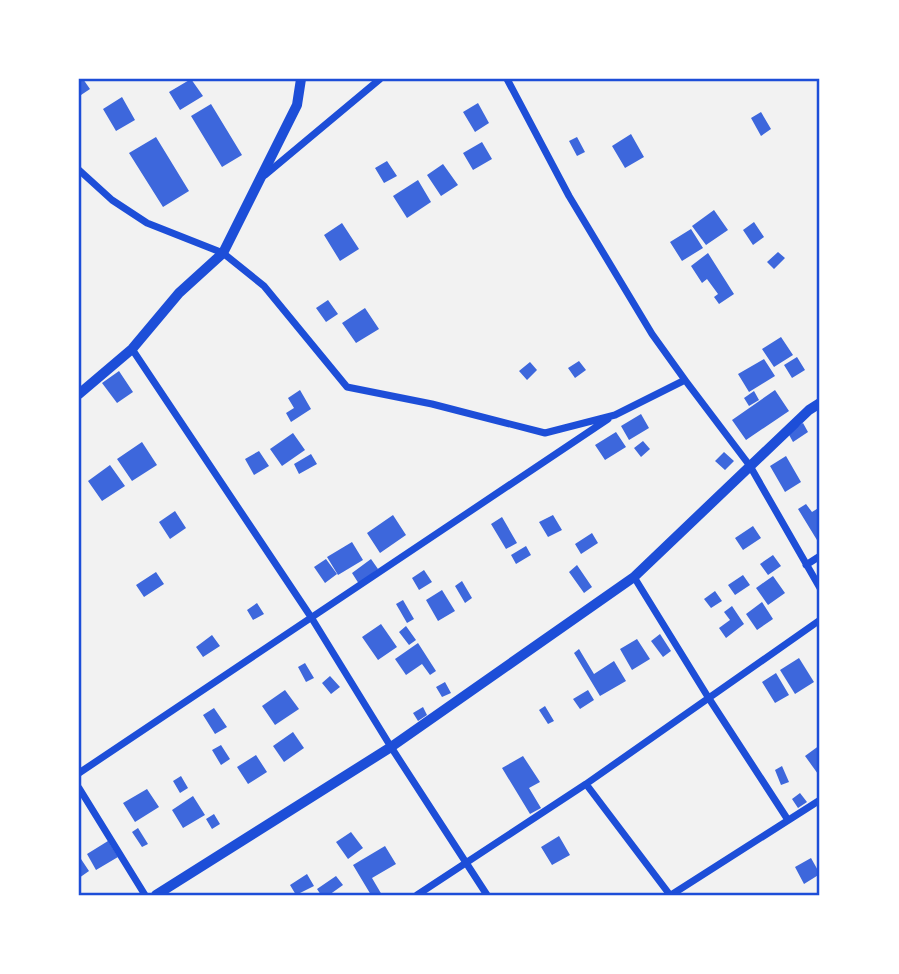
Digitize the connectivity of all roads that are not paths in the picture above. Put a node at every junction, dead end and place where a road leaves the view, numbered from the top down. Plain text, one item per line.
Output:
1 (301, 79) edge
2 (380, 79) edge
3 (507, 79) edge
4 (79, 170) edge
5 (261, 177) junction
6 (223, 253) junction
7 (132, 349) junction
8 (685, 380) junction
9 (79, 394) edge
10 (820, 402) edge
11 (615, 415) junction
12 (750, 466) junction
13 (820, 556) edge
14 (806, 565) junction
15 (634, 577) junction
16 (820, 588) edge
17 (311, 617) junction
18 (820, 620) edge
19 (708, 697) junction
20 (391, 747) junction
21 (79, 774) edge
22 (586, 784) junction
23 (79, 788) edge
24 (820, 800) edge
25 (789, 820) junction
26 (466, 864) junction
27 (145, 895) edge
28 (156, 895) edge
29 (417, 895) edge
30 (487, 895) edge
31 (671, 895) edge

1 - 5 street
2 - 5 street
3 - 8 street
4 - 6 street
5 - 6 street
6 - 7 street
6 - 11 street
7 - 9 street
7 - 17 street
8 - 11 street
8 - 12 street
10 - 12 street
11 - 17 street
12 - 14 street
12 - 15 street
13 - 14 street
14 - 16 street
15 - 19 street
15 - 20 street
17 - 20 street
17 - 21 street
18 - 19 street
19 - 22 street
19 - 25 street
20 - 26 street
20 - 28 street
22 - 26 street
22 - 31 street
23 - 27 street
24 - 25 street
25 - 31 street
26 - 29 street
26 - 30 street

